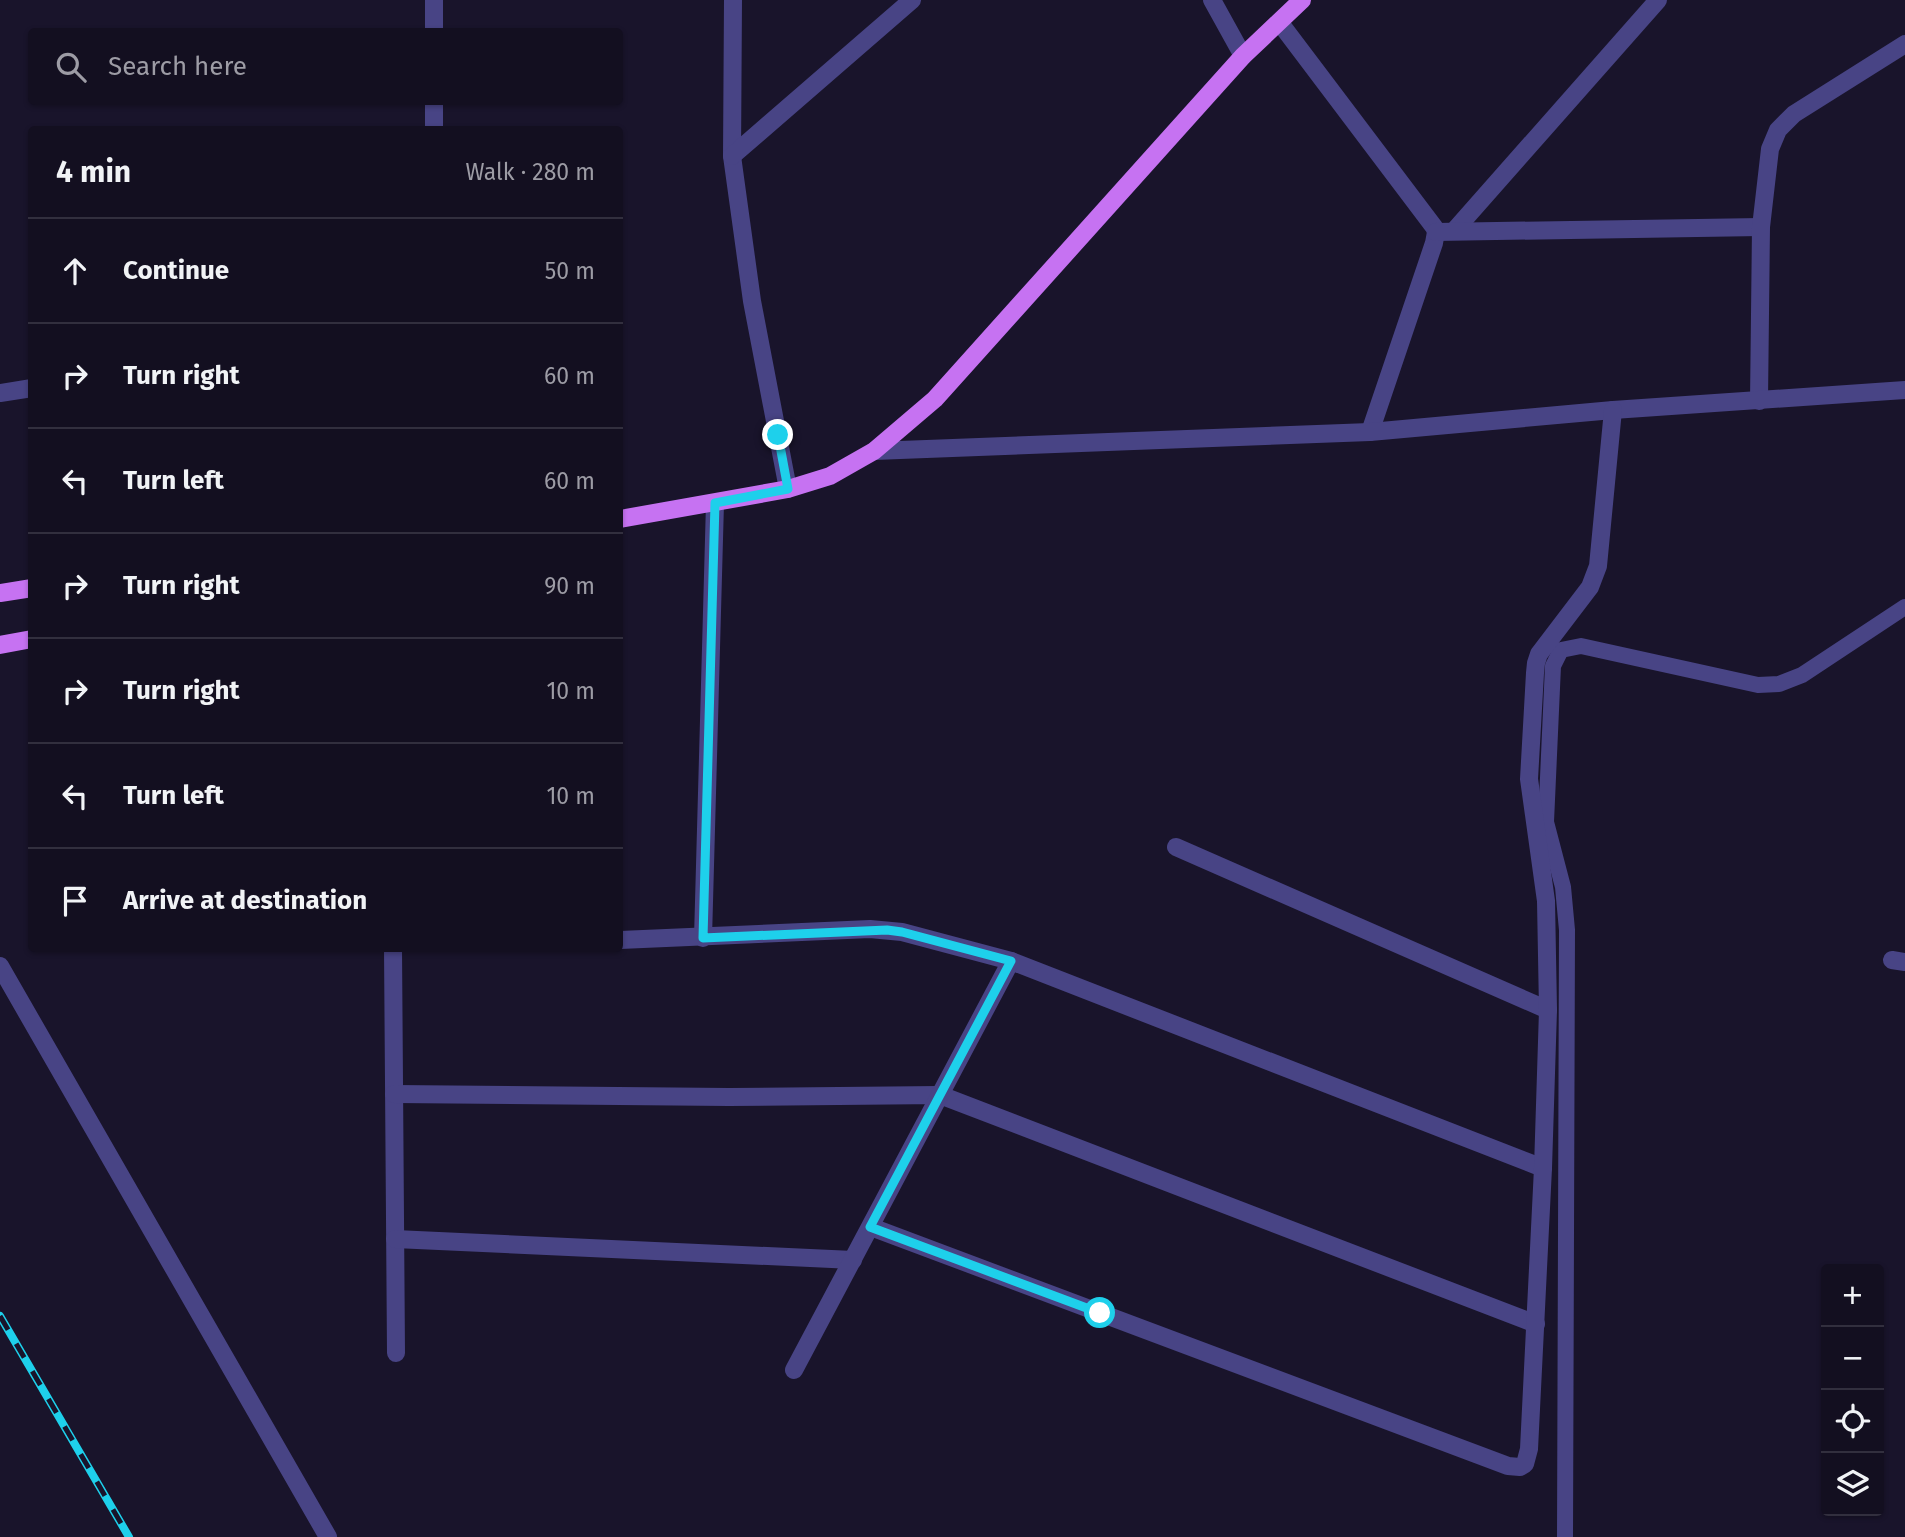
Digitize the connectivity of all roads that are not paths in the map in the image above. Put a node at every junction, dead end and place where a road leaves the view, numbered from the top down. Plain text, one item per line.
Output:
1 (434, 0) edge
2 (733, 0) edge
3 (912, 0) edge
4 (1212, 0) edge
5 (1303, 0) edge
6 (1658, 0) edge
7 (1280, 23) junction
8 (434, 28) edge
9 (1905, 44) edge
10 (1243, 56) junction
11 (434, 105) edge
12 (434, 126) edge
13 (732, 156) junction
14 (1761, 227) junction
15 (1445, 231) junction
16 (28, 389) edge
17 (1905, 390) edge
18 (0, 393) edge
19 (1759, 401) junction
20 (1613, 410) junction
21 (1370, 432) junction
22 (874, 451) junction
23 (788, 489) junction
24 (715, 503) junction
25 (623, 518) edge
26 (28, 589) edge
27 (0, 593) edge
28 (1905, 607) edge
29 (28, 640) edge
30 (0, 645) edge
31 (1176, 847) dead end
32 (703, 938) junction
33 (623, 940) edge
34 (393, 952) edge
35 (1011, 961) junction
36 (0, 966) edge
37 (1548, 1010) junction
38 (394, 1094) junction
39 (940, 1095) junction
40 (1543, 1168) junction
41 (870, 1227) junction
42 (395, 1240) junction
43 (853, 1260) junction
44 (1536, 1324) junction
45 (396, 1353) dead end
46 (794, 1370) dead end
47 (328, 1537) edge
48 (1565, 1537) edge

1 - 8 street
2 - 13 street
3 - 13 street
4 - 10 street
5 - 7 main road
6 - 15 street
7 - 10 main road
7 - 15 street
9 - 14 street
10 - 22 main road
11 - 12 street
13 - 23 street
14 - 15 street
14 - 19 street
15 - 21 street
16 - 18 street
17 - 19 street
19 - 20 street
20 - 21 street
20 - 37 street
21 - 22 street
22 - 23 main road
23 - 24 main road
24 - 25 main road
24 - 32 street
26 - 27 main road
28 - 48 lane
29 - 30 main road
31 - 37 street
32 - 33 street
32 - 35 street
34 - 38 street
35 - 39 street
35 - 40 street
36 - 47 street
37 - 40 street
38 - 39 street
38 - 42 street
39 - 41 street
39 - 44 street
40 - 44 street
41 - 43 street
41 - 44 street
42 - 43 street
42 - 45 street
43 - 46 street

